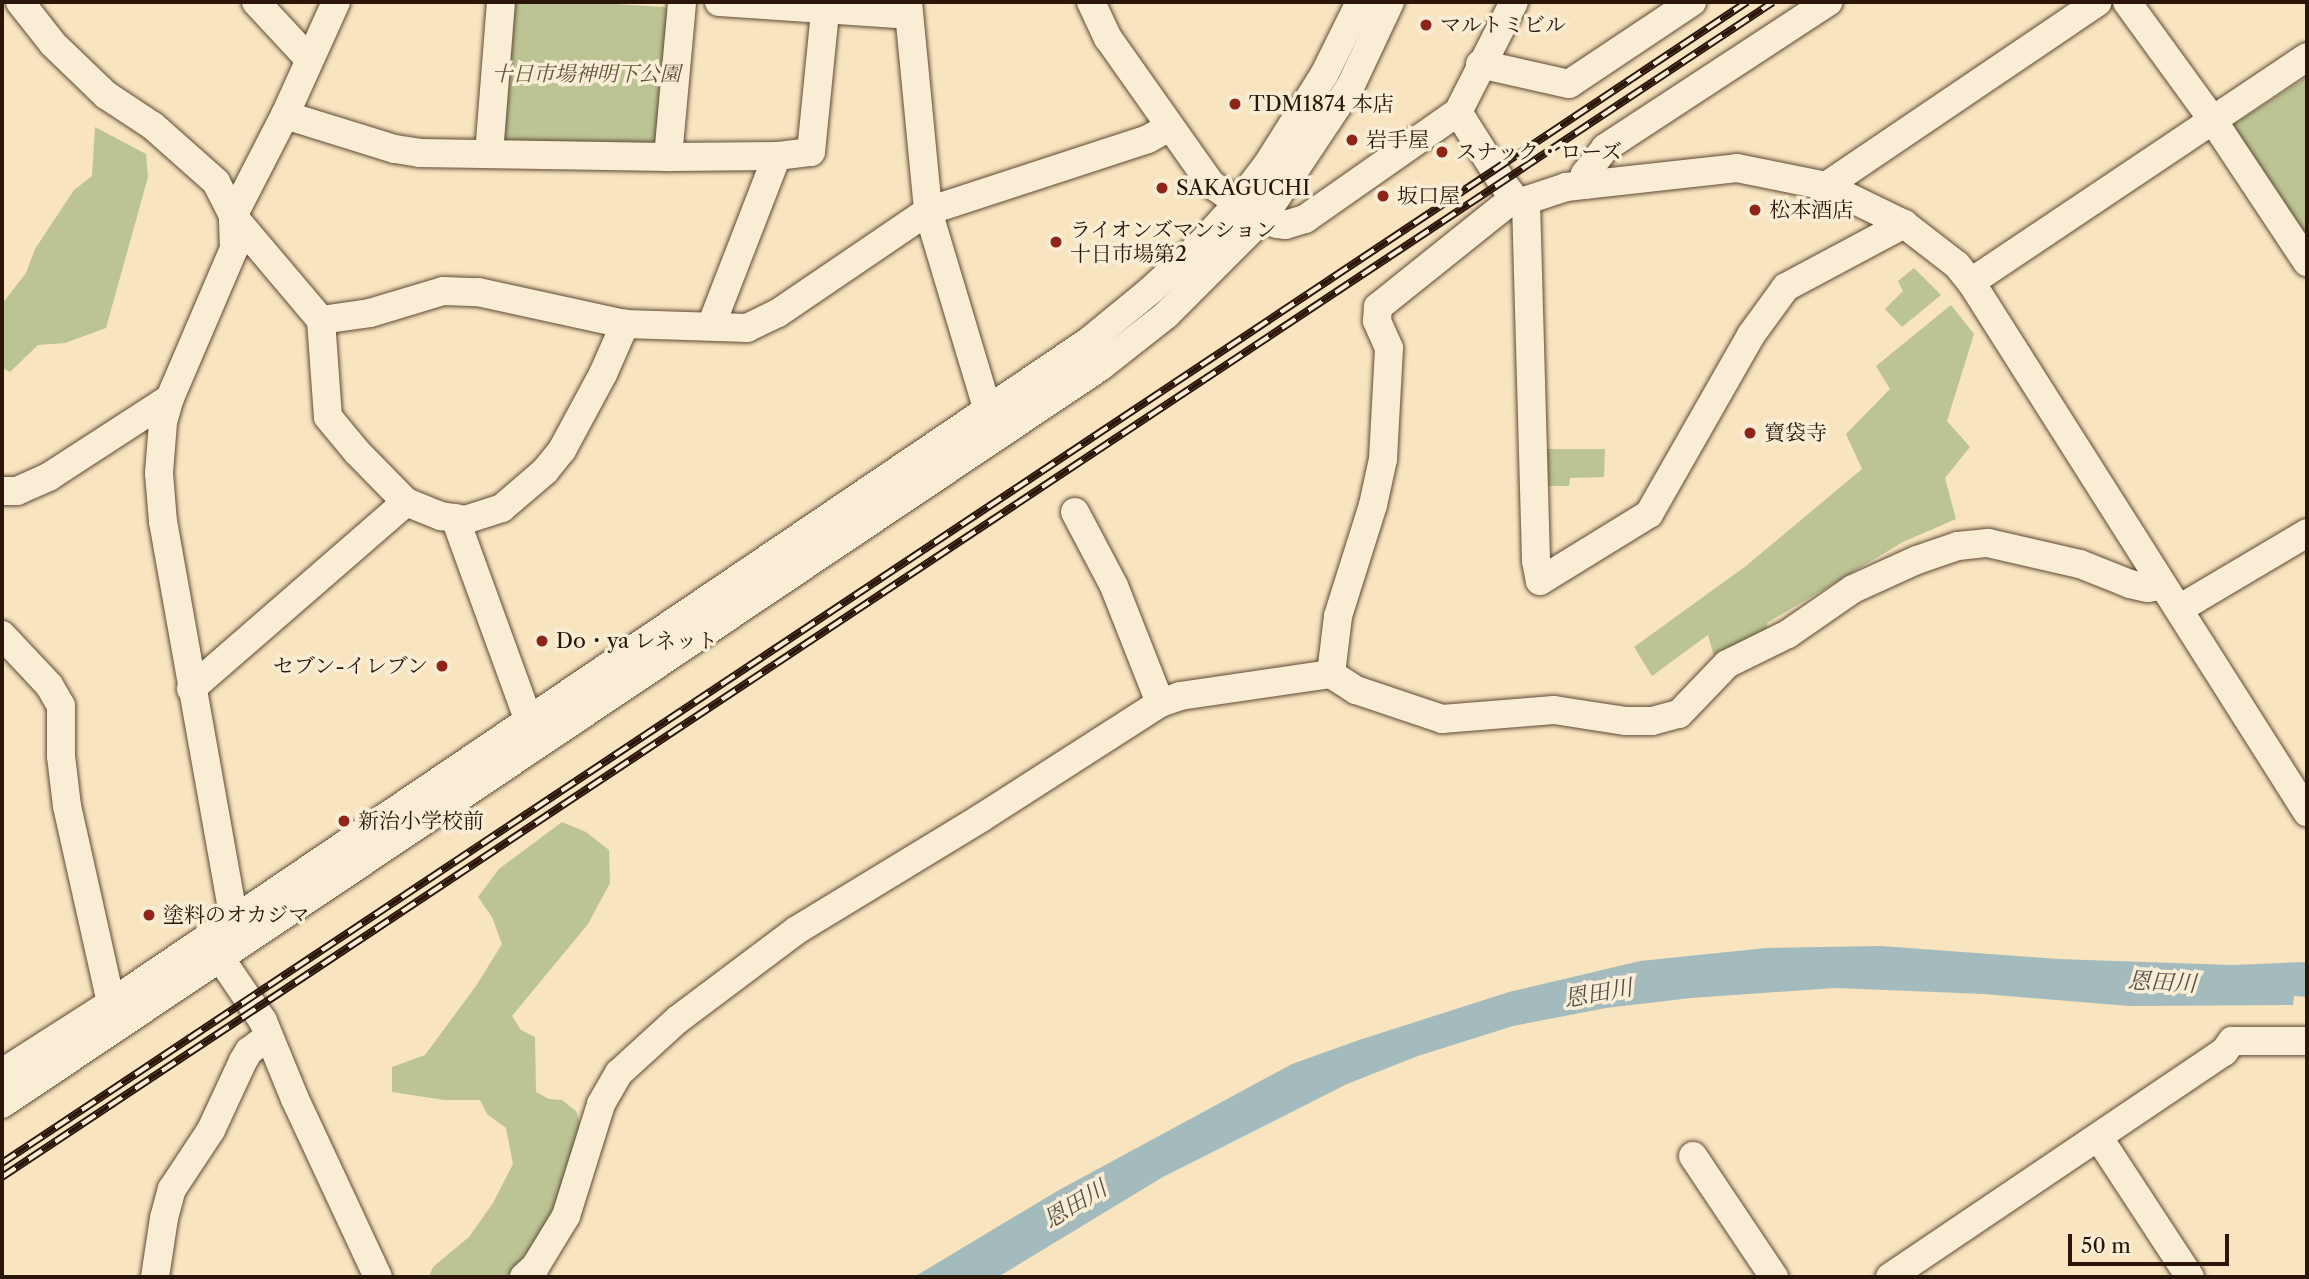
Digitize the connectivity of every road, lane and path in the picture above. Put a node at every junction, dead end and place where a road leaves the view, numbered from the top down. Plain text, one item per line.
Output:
1 (20, 2) edge
2 (256, 2) edge
3 (336, 2) edge
4 (501, 2) edge
5 (682, 2) edge
6 (719, 2) edge
7 (1091, 2) edge
8 (1360, 2) edge
9 (1390, 2) edge
10 (1514, 2) edge
11 (1692, 2) edge
12 (1828, 2) edge
13 (2098, 2) edge
14 (2127, 2) edge
15 (909, 8) edge
16 (825, 10) junction
17 (2307, 57) edge
18 (308, 58) junction
19 (1480, 64) junction
20 (1458, 112) junction
21 (285, 115) junction
22 (2212, 119) junction
23 (1170, 127) junction
24 (489, 154) junction
25 (777, 156) junction
26 (668, 157) junction
27 (1585, 185) junction
28 (1826, 187) junction
29 (1520, 200) junction
30 (1238, 203) junction
31 (928, 211) junction
32 (233, 216) junction
33 (1262, 219) junction
34 (1903, 224) junction
35 (2307, 262) edge
36 (1971, 282) junction
37 (321, 320) junction
38 (625, 324) junction
39 (711, 326) junction
40 (170, 398) junction
41 (987, 408) junction
42 (2, 491) edge
43 (406, 502) junction
44 (1075, 512) dead end
45 (455, 518) junction
46 (2307, 533) edge
47 (2163, 586) junction
48 (2179, 609) junction
49 (2, 635) edge
50 (1331, 674) junction
51 (191, 689) junction
52 (1160, 703) junction
53 (528, 720) junction
54 (2307, 812) edge
55 (234, 920) junction
56 (221, 959) junction
57 (111, 1003) junction
58 (268, 1037) junction
59 (2307, 1041) edge
60 (2, 1073) edge
61 (2, 1104) edge
62 (2099, 1138) junction
63 (1693, 1156) dead end
64 (155, 1277) edge
65 (378, 1277) edge
66 (524, 1277) edge
67 (1774, 1277) edge
68 (1890, 1277) edge
69 (2190, 1277) edge

1 - 32 street
2 - 18 street
3 - 18 street
4 - 24 street
5 - 26 street
6 - 16 street
7 - 23 street
8 - 30 street
9 - 33 street
10 - 19 street
11 - 19 street
12 - 27 street
13 - 28 street
14 - 22 street
15 - 16 street
15 - 31 street
16 - 25 street
17 - 22 street
18 - 21 street
19 - 20 street
20 - 29 street
20 - 33 street
21 - 24 street
21 - 32 street
22 - 35 street
22 - 36 street
23 - 30 street
23 - 31 street
24 - 26 street
25 - 26 street
25 - 39 street
27 - 28 street
27 - 29 street
28 - 34 street
29 - 34 street
29 - 50 street
30 - 33 street
30 - 41 street
31 - 39 street
31 - 41 street
32 - 37 street
32 - 40 street
33 - 56 street
34 - 36 street
36 - 47 street
37 - 38 street
37 - 43 street
38 - 39 street
38 - 45 street
40 - 42 street
40 - 51 street
41 - 53 street
43 - 45 street
43 - 51 street
44 - 52 street
45 - 53 street
46 - 48 street
47 - 48 street
47 - 50 street
48 - 54 street
49 - 57 street
50 - 52 street
51 - 55 street
52 - 66 street
53 - 55 street
55 - 57 street
56 - 58 street
56 - 61 street
57 - 60 street
58 - 64 street
58 - 65 street
59 - 62 street
62 - 68 street
62 - 69 street
63 - 67 street

